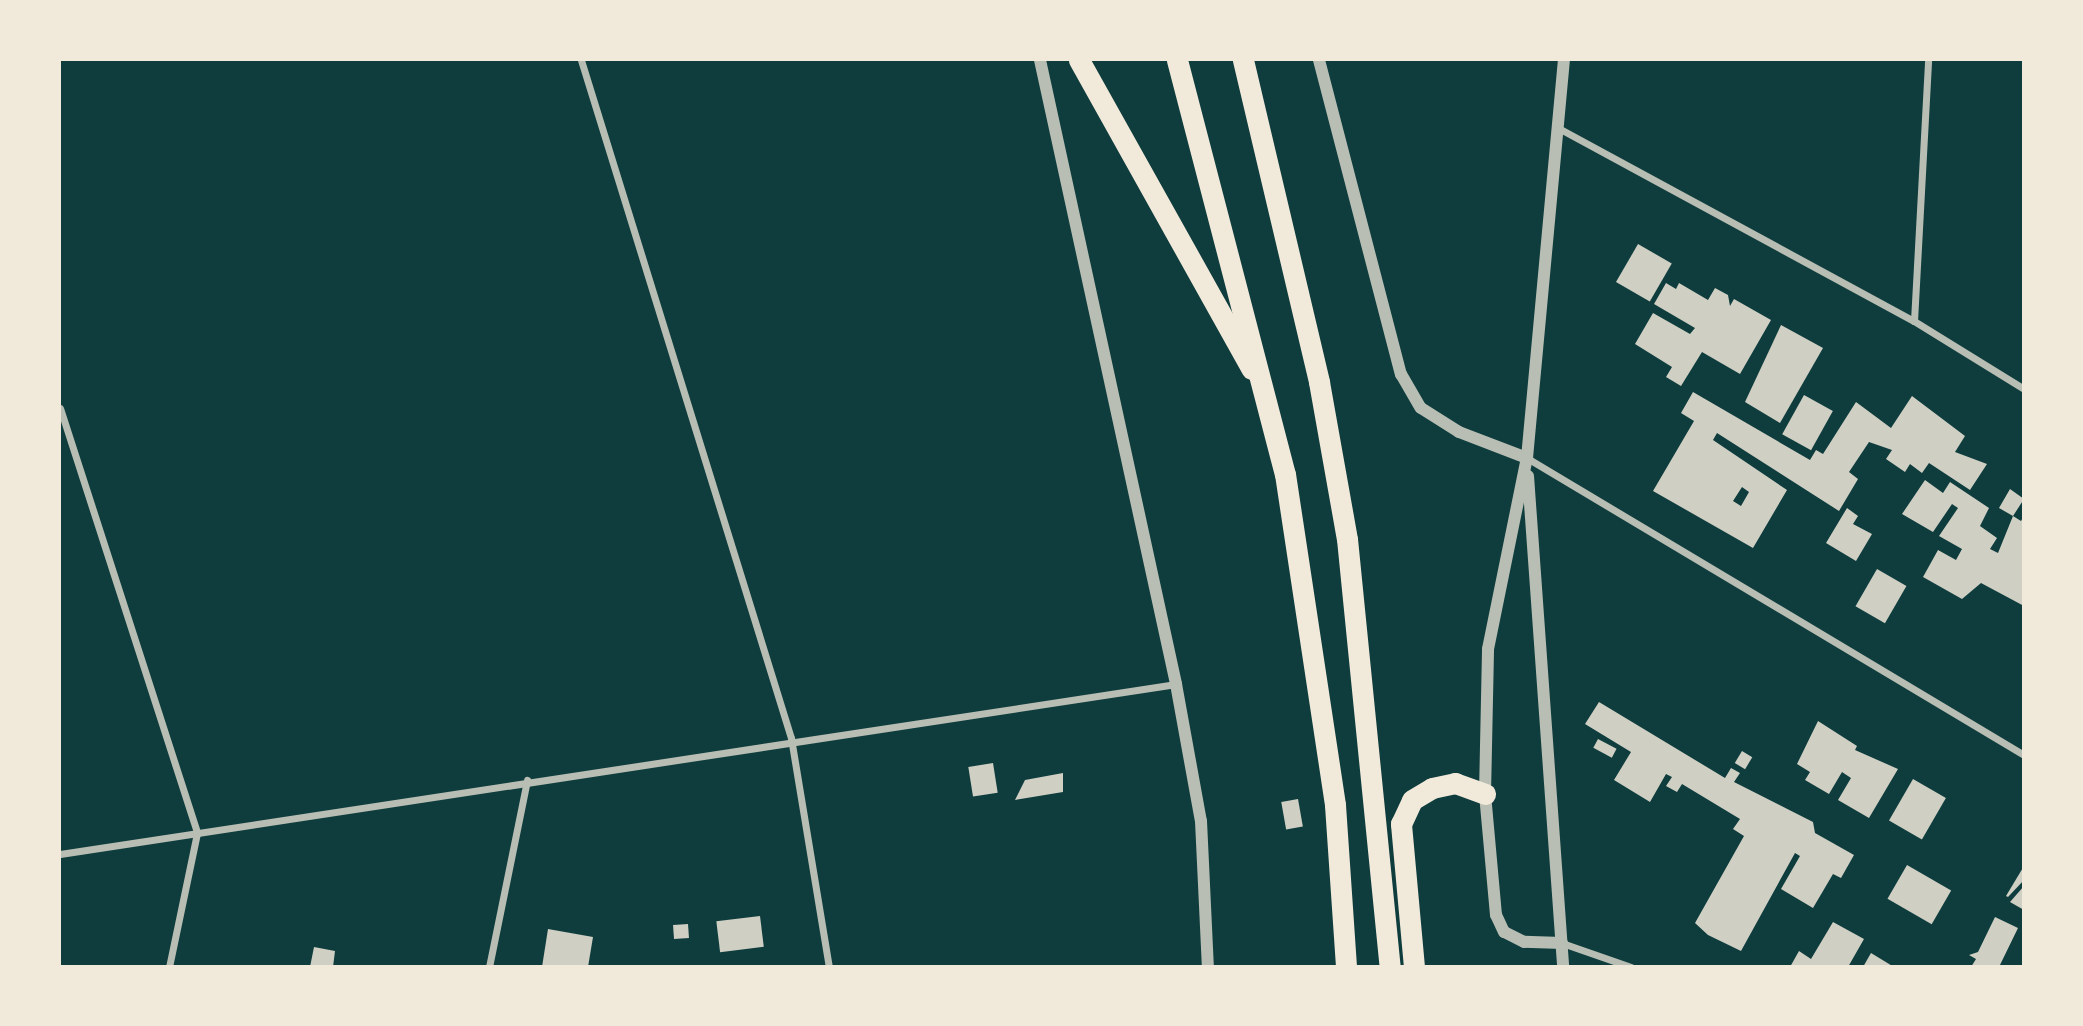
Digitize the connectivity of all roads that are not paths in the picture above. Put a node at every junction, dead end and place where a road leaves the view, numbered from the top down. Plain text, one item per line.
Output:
1 (581, 60) edge
2 (1040, 60) edge
3 (1079, 60) edge
4 (1177, 60) edge
5 (1243, 60) edge
6 (1319, 60) edge
7 (1564, 60) edge
8 (1928, 60) edge
9 (1562, 130) junction
10 (1914, 321) junction
11 (2024, 389) edge
12 (1269, 399) junction
13 (60, 408) edge
14 (1527, 458) junction
15 (1176, 684) junction
16 (791, 738) junction
17 (2024, 755) edge
18 (527, 780) junction
19 (1485, 794) junction
20 (197, 833) junction
21 (60, 854) edge
22 (1562, 943) junction
23 (169, 967) edge
24 (489, 967) edge
25 (829, 967) edge
26 (1208, 967) edge
27 (1346, 967) edge
28 (1391, 967) edge
29 (1413, 967) edge
30 (1563, 967) edge
31 (1631, 967) edge

1 - 16 street
2 - 15 street
3 - 12 highway
4 - 12 highway
5 - 28 highway
6 - 14 street
7 - 9 street
8 - 10 street
9 - 10 street
9 - 14 street
10 - 11 street
12 - 27 highway
13 - 20 street
14 - 17 street
14 - 19 street
14 - 22 street
15 - 16 street
15 - 26 street
16 - 18 street
16 - 25 street
18 - 20 street
18 - 24 street
19 - 22 street
19 - 29 highway
20 - 21 street
20 - 23 street
22 - 30 street
22 - 31 street

